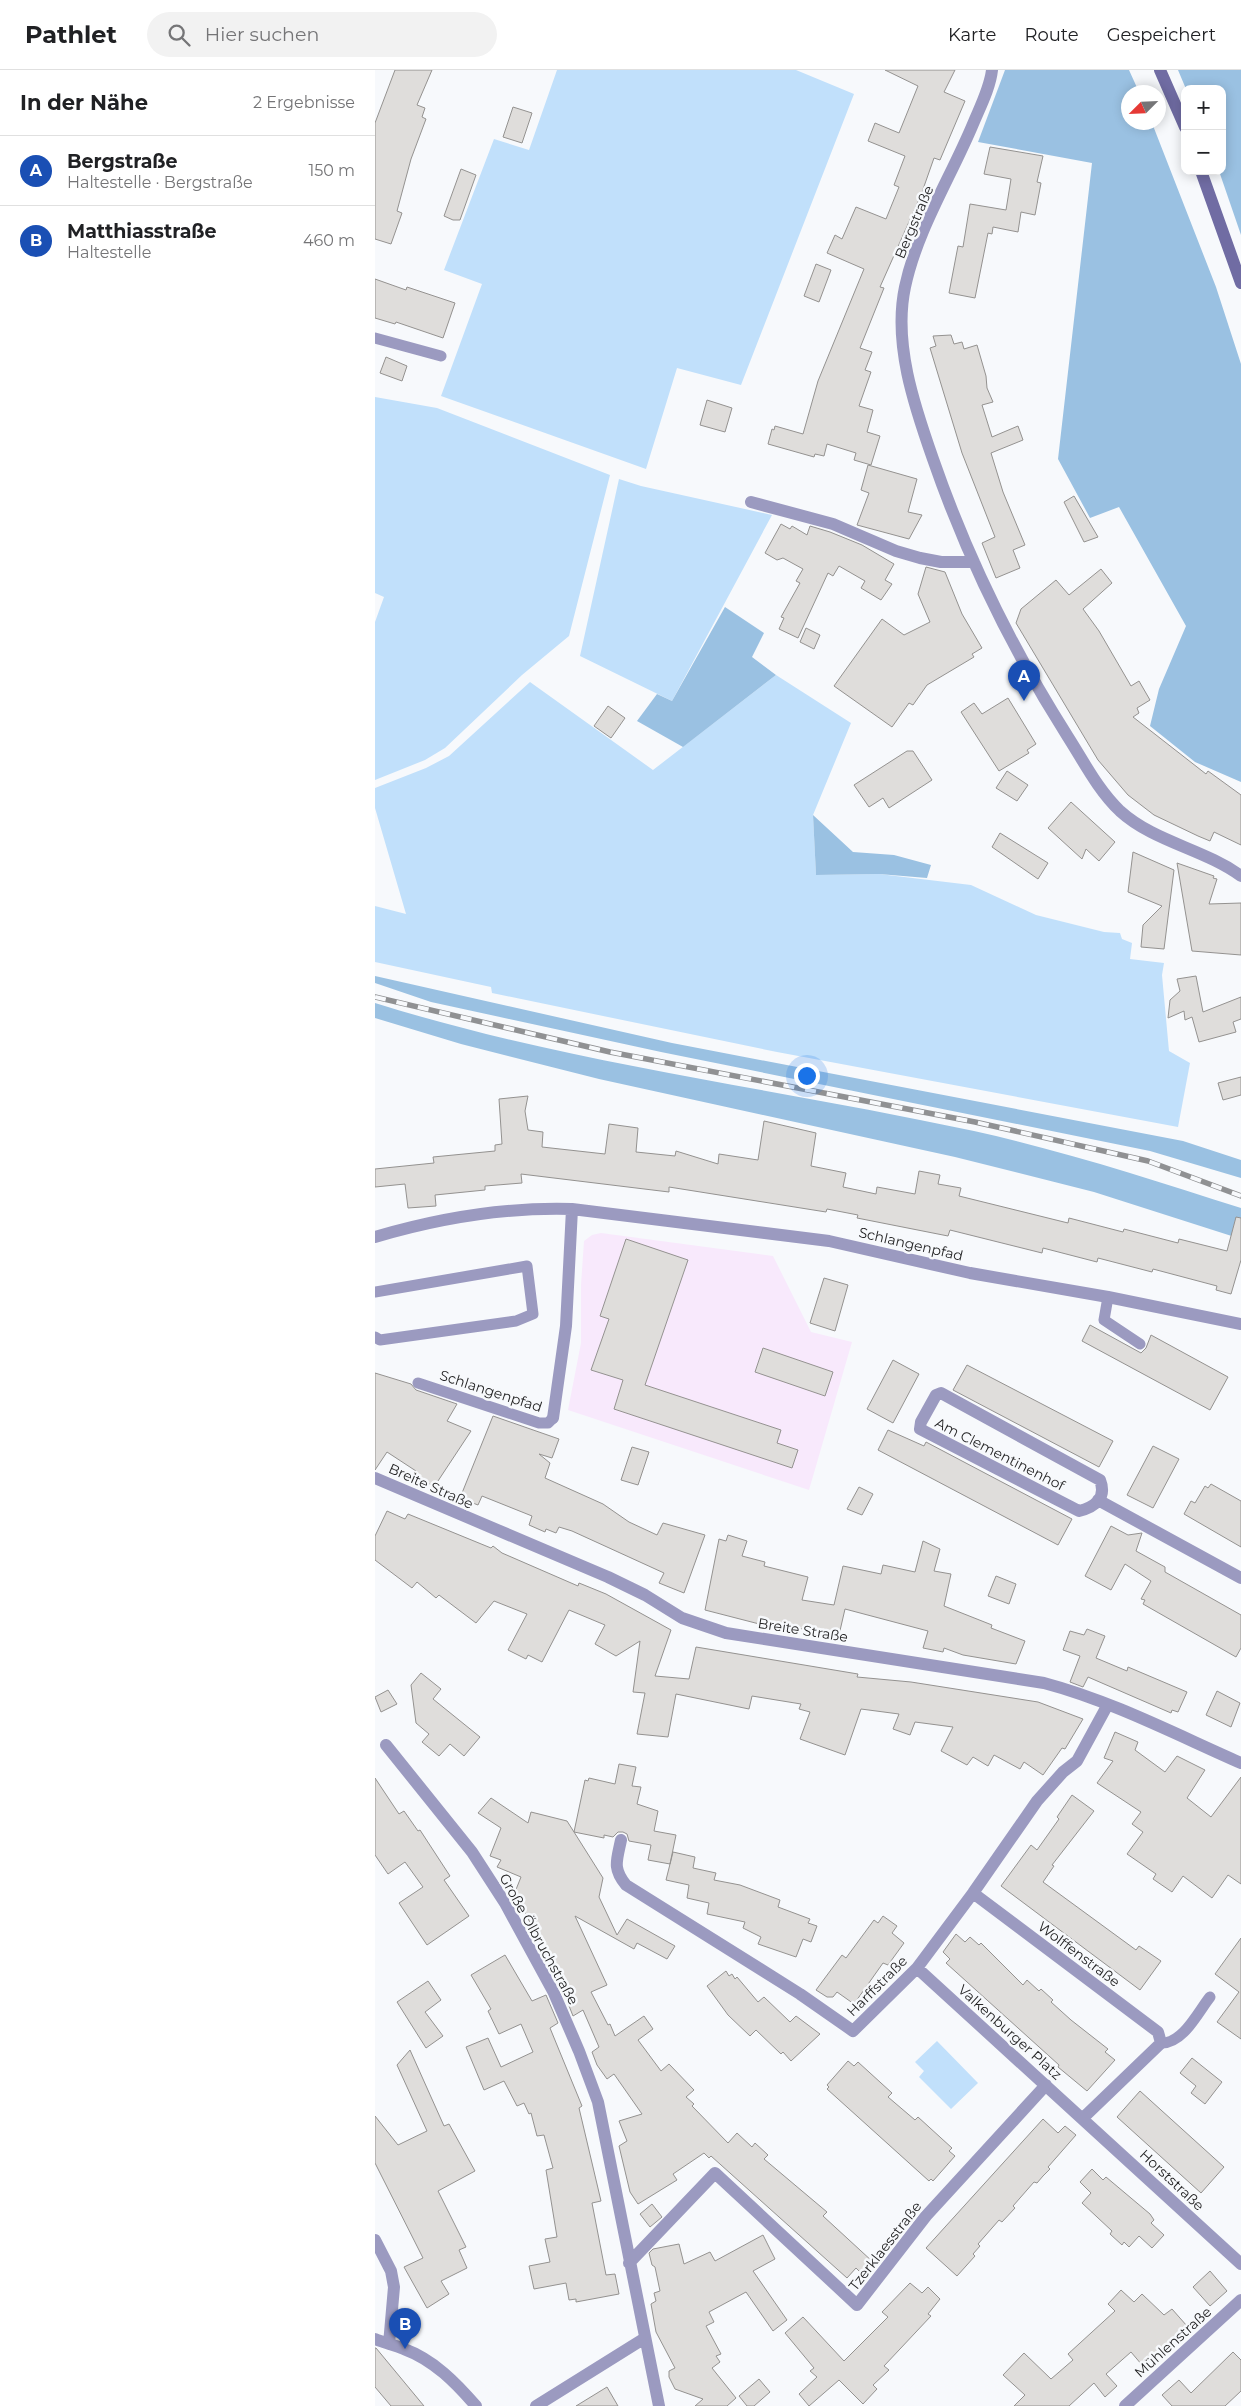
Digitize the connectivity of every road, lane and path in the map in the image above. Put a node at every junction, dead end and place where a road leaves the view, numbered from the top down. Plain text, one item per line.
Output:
1 (992, 70) edge
2 (1160, 70) edge
3 (1181, 119) edge
4 (1202, 175) edge
5 (1241, 282) edge
6 (375, 338) edge
7 (441, 356) dead end
8 (751, 502) dead end
9 (974, 562) junction
10 (1241, 876) edge
11 (572, 1209) junction
12 (375, 1236) edge
13 (375, 1292) edge
14 (1108, 1298) junction
15 (1241, 1324) edge
16 (375, 1337) edge
17 (1140, 1344) dead end
18 (419, 1383) dead end
19 (553, 1418) joint
20 (375, 1478) edge
21 (1098, 1500) junction
22 (1241, 1578) edge
23 (1107, 1706) junction
24 (386, 1744) dead end
25 (1241, 1763) edge
26 (621, 1840) dead end
27 (973, 1892) junction
28 (917, 1968) junction
29 (1210, 1997) dead end
30 (1161, 2043) junction
31 (1047, 2085) junction
32 (1083, 2118) junction
33 (375, 2240) edge
34 (629, 2263) junction
35 (1241, 2264) edge
36 (1241, 2300) edge
37 (645, 2338) junction
38 (375, 2339) edge
39 (389, 2344) junction
40 (476, 2406) edge
41 (536, 2406) edge
42 (659, 2406) edge
43 (1125, 2406) edge

1 - 9 street, Bergstraße
2 - 3 main road
4 - 5 main road
6 - 7 lane
8 - 9 street
9 - 10 street, Bergstraße
11 - 12 street, Schlangenpfad
11 - 14 street, Schlangenpfad
11 - 19 street, Schlangenpfad
13 - 16 lane
14 - 15 street, Schlangenpfad
14 - 17 lane
18 - 19 lane, Schlangenpfad
20 - 23 street, Breite Straße
21 - 21 street, Am Clementinenhof
21 - 22 street
23 - 25 street, Breite Straße
23 - 27 street, Harffstraße
24 - 34 street, Große Ölbruchstraße
26 - 28 street, Harffstraße
27 - 28 street, Harffstraße
27 - 30 street, Wolffenstraße
28 - 31 street, Valkenburger Platz
29 - 30 lane
30 - 32 street
31 - 32 street, Valkenburger Platz
31 - 34 street, Tzerklaesstraße
32 - 35 street, Horststraße
33 - 39 street
34 - 37 street, Große Ölbruchstraße
36 - 43 street, Mühlenstraße
37 - 41 street
37 - 42 street, Große Ölbruchstraße
38 - 39 street
39 - 40 street

